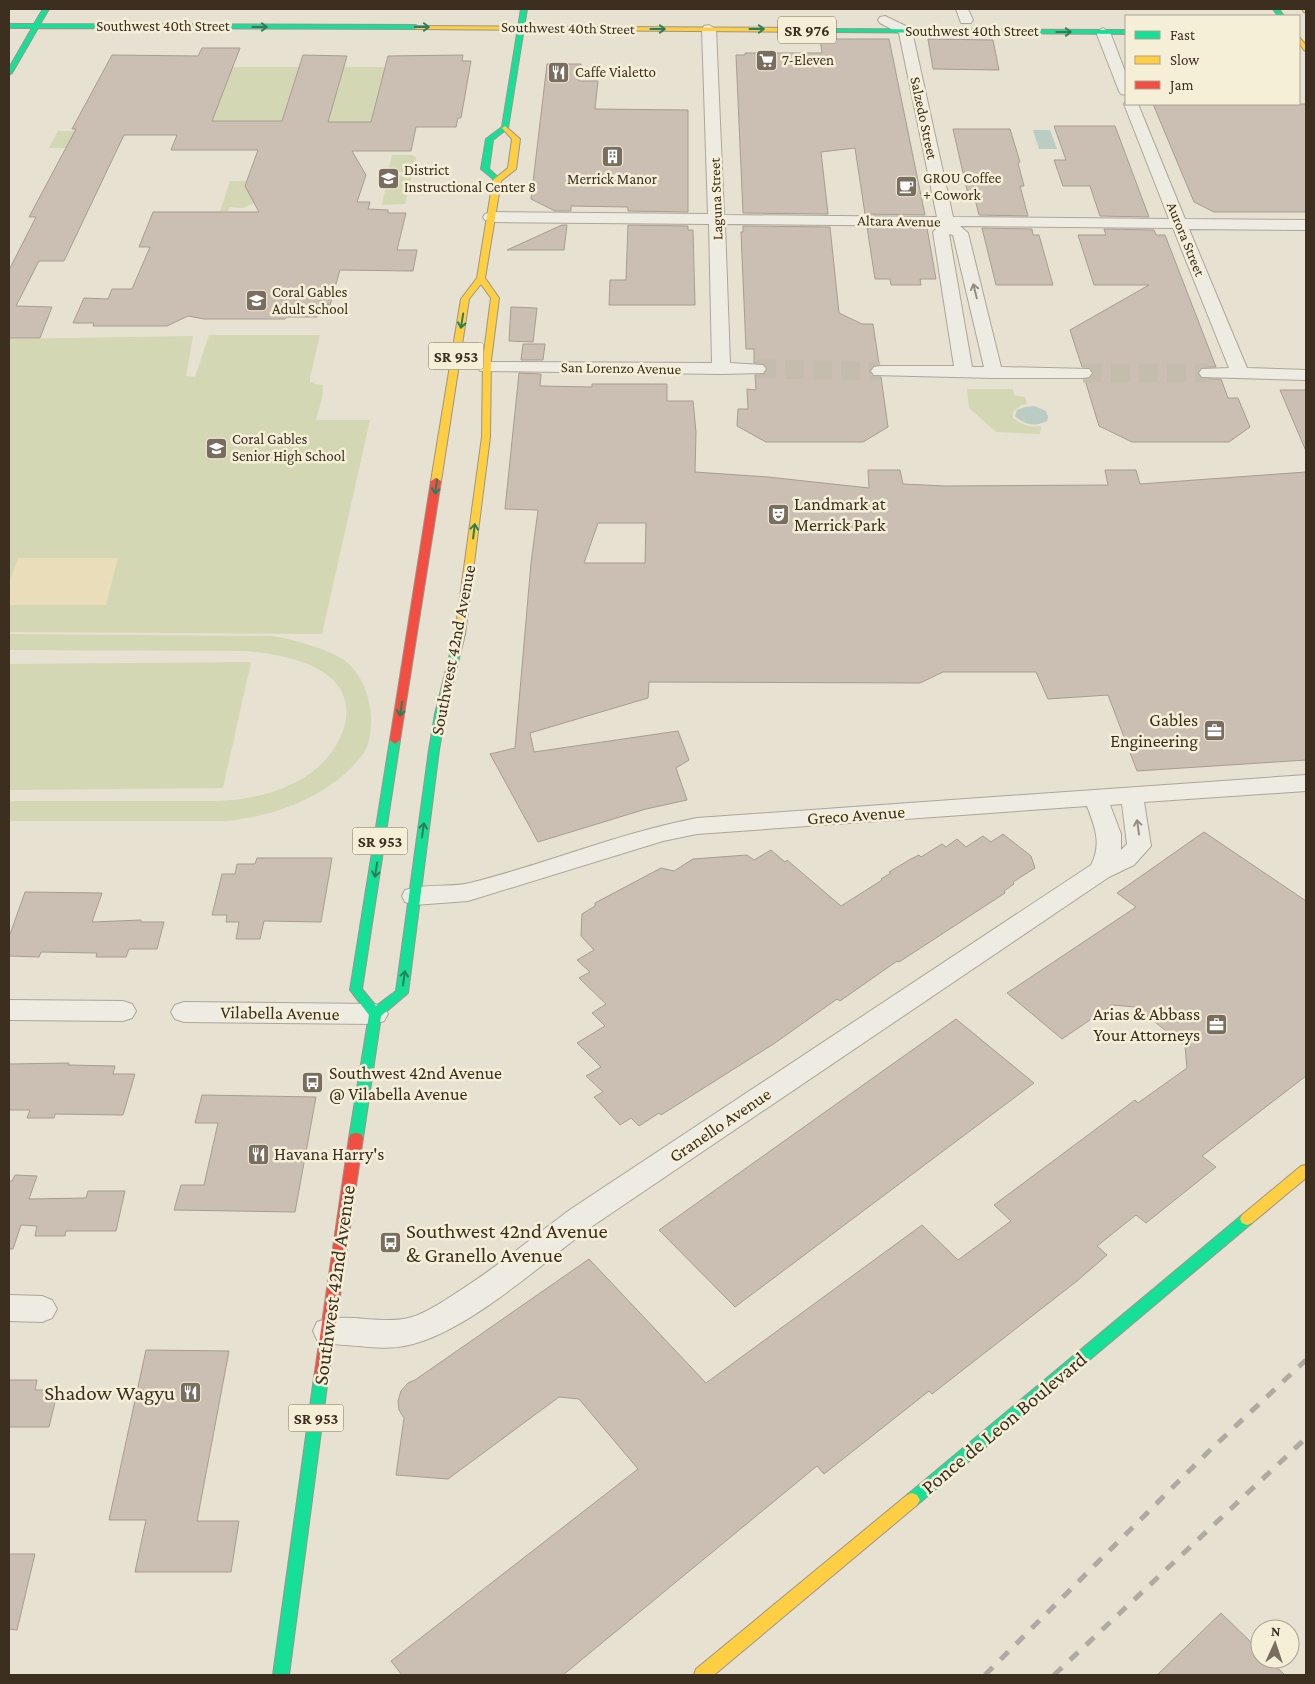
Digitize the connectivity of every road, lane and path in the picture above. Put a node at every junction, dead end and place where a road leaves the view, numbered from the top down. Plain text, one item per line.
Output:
1 (44, 12) edge
2 (964, 14) edge
3 (9, 15) edge
4 (522, 17) edge
5 (885, 20) junction
6 (1071, 20) dead end
7 (9, 26) edge
8 (36, 26) junction
9 (708, 29) junction
10 (905, 31) junction
11 (1103, 32) junction
12 (1125, 32) edge
13 (9, 73) edge
14 (1125, 88) edge
15 (1132, 105) edge
16 (505, 128) junction
17 (497, 180) junction
18 (491, 218) junction
19 (717, 219) junction
20 (948, 224) junction
21 (1180, 224) junction
22 (1306, 225) edge
23 (481, 278) junction
24 (956, 322) junction
25 (982, 323) junction
26 (486, 367) junction
27 (722, 369) junction
28 (757, 369) tunnel mouth
29 (880, 371) tunnel mouth
30 (964, 372) junction
31 (994, 373) junction
32 (1083, 373) tunnel mouth
33 (1208, 374) tunnel mouth
34 (1240, 374) junction
35 (1306, 375) edge
36 (1306, 783) edge
37 (1131, 795) junction
38 (1095, 798) junction
39 (1100, 871) junction
40 (414, 896) junction
41 (9, 1010) edge
42 (123, 1011) dead end
43 (184, 1012) dead end
44 (375, 1014) junction
45 (1306, 1170) edge
46 (9, 1308) edge
47 (42, 1309) dead end
48 (328, 1331) junction
49 (281, 1675) edge
50 (702, 1675) edge

1 - 3 main road, Southwest 40th Street / SR 976
1 - 4 main road, Southwest 40th Street / SR 976
1 - 8 main road
2 - 5 main road, Southwest 40th Street / SR 976
2 - 6 main road, Southwest 40th Street / SR 976
4 - 5 main road, Southwest 40th Street / SR 976
8 -> 4 main road, Southwest 40th Street / SR 976
4 -> 9 main road, Southwest 40th Street / SR 976
4 - 16 main road
5 - 10 street
7 - 8 main road, Southwest 40th Street / SR 976
8 - 13 main road
9 -> 10 main road, Southwest 40th Street / SR 976
9 - 19 street, Laguna Street
10 -> 11 main road, Southwest 40th Street / SR 976
10 - 20 street, Salzedo Street
11 - 12 main road, Southwest 40th Street / SR 976
11 - 14 street
15 - 21 street, Aurora Street
16 - 17 main road
16 - 17 main road
17 - 18 main road, SR 953
18 - 19 street, Altara Avenue
18 - 23 main road, SR 953
19 - 20 street, Altara Avenue
19 - 27 street, Laguna Street
20 - 21 street, Altara Avenue
20 - 24 street, Salzedo Street
25 -> 20 street, Salzedo Street
21 - 22 street, Altara Avenue
21 - 34 street, Aurora Street
23 - 26 main road, Southwest 42nd Avenue / SR 953
23 -> 44 main road, SR 953
24 - 25 street
24 - 30 street, Salzedo Street
25 - 31 street, Salzedo Street
26 - 27 street, San Lorenzo Avenue
40 -> 26 main road, Southwest 42nd Avenue / SR 953
27 - 28 street, San Lorenzo Avenue
29 - 30 street
30 - 31 street
31 - 32 street
33 - 34 street
34 - 35 street
36 - 37 street, Greco Avenue
37 - 38 street, Greco Avenue
39 -> 37 street, Granello Avenue
38 - 39 street
38 - 40 street, Greco Avenue
39 - 48 street, Granello Avenue
44 -> 40 main road, Southwest 42nd Avenue / SR 953
41 - 42 street
43 - 44 street, Vilabella Avenue
44 - 48 main road, Southwest 42nd Avenue / SR 953
45 - 50 main road, Ponce de Leon Boulevard
46 - 47 street
48 - 49 main road, Southwest 42nd Avenue / SR 953

